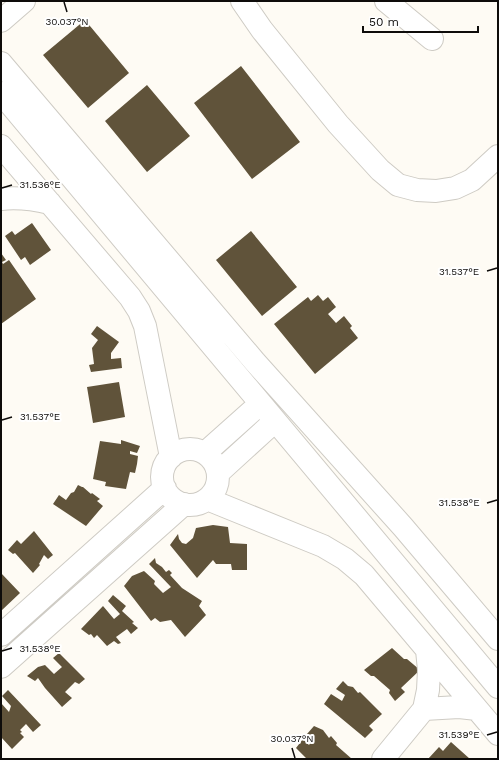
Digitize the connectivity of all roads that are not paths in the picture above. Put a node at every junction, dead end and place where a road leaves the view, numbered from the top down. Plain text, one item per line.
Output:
1 (24, 1) edge
2 (242, 1) edge
3 (386, 1) edge
4 (1, 21) edge
5 (432, 39) dead end
6 (1, 63) edge
7 (1, 93) edge
8 (1, 146) edge
9 (498, 156) edge
10 (1, 199) edge
11 (50, 203) junction
12 (173, 265) junction
13 (156, 280) junction
14 (260, 404) junction
15 (275, 422) junction
16 (235, 426) junction
17 (250, 444) junction
18 (204, 453) junction
19 (171, 457) junction
20 (218, 473) junction
21 (165, 488) junction
22 (207, 499) junction
23 (184, 504) junction
24 (403, 527) junction
25 (380, 547) junction
26 (1, 635) edge
27 (498, 639) edge
28 (427, 650) junction
29 (1, 667) edge
30 (498, 687) edge
31 (424, 709) junction
32 (477, 709) junction
33 (498, 734) edge
34 (383, 759) edge

1 - 4 street
2 - 9 street
3 - 5 street
6 - 12 street
7 - 13 street
8 - 11 street
10 - 11 street
11 - 19 street
12 - 13 street
12 - 24 street
13 - 14 street
14 - 15 street
14 - 16 street
15 - 17 street
15 - 25 street
16 - 17 street
16 - 18 street
17 - 20 street
18 - 19 street
18 - 20 street
19 - 21 street
20 - 22 street
21 - 23 street
21 - 26 street
22 - 23 street
22 - 28 street
23 - 29 street
24 - 25 street
24 - 27 street
25 - 30 street
28 - 31 street
28 - 32 street
31 - 32 street
31 - 34 street
32 - 33 street

